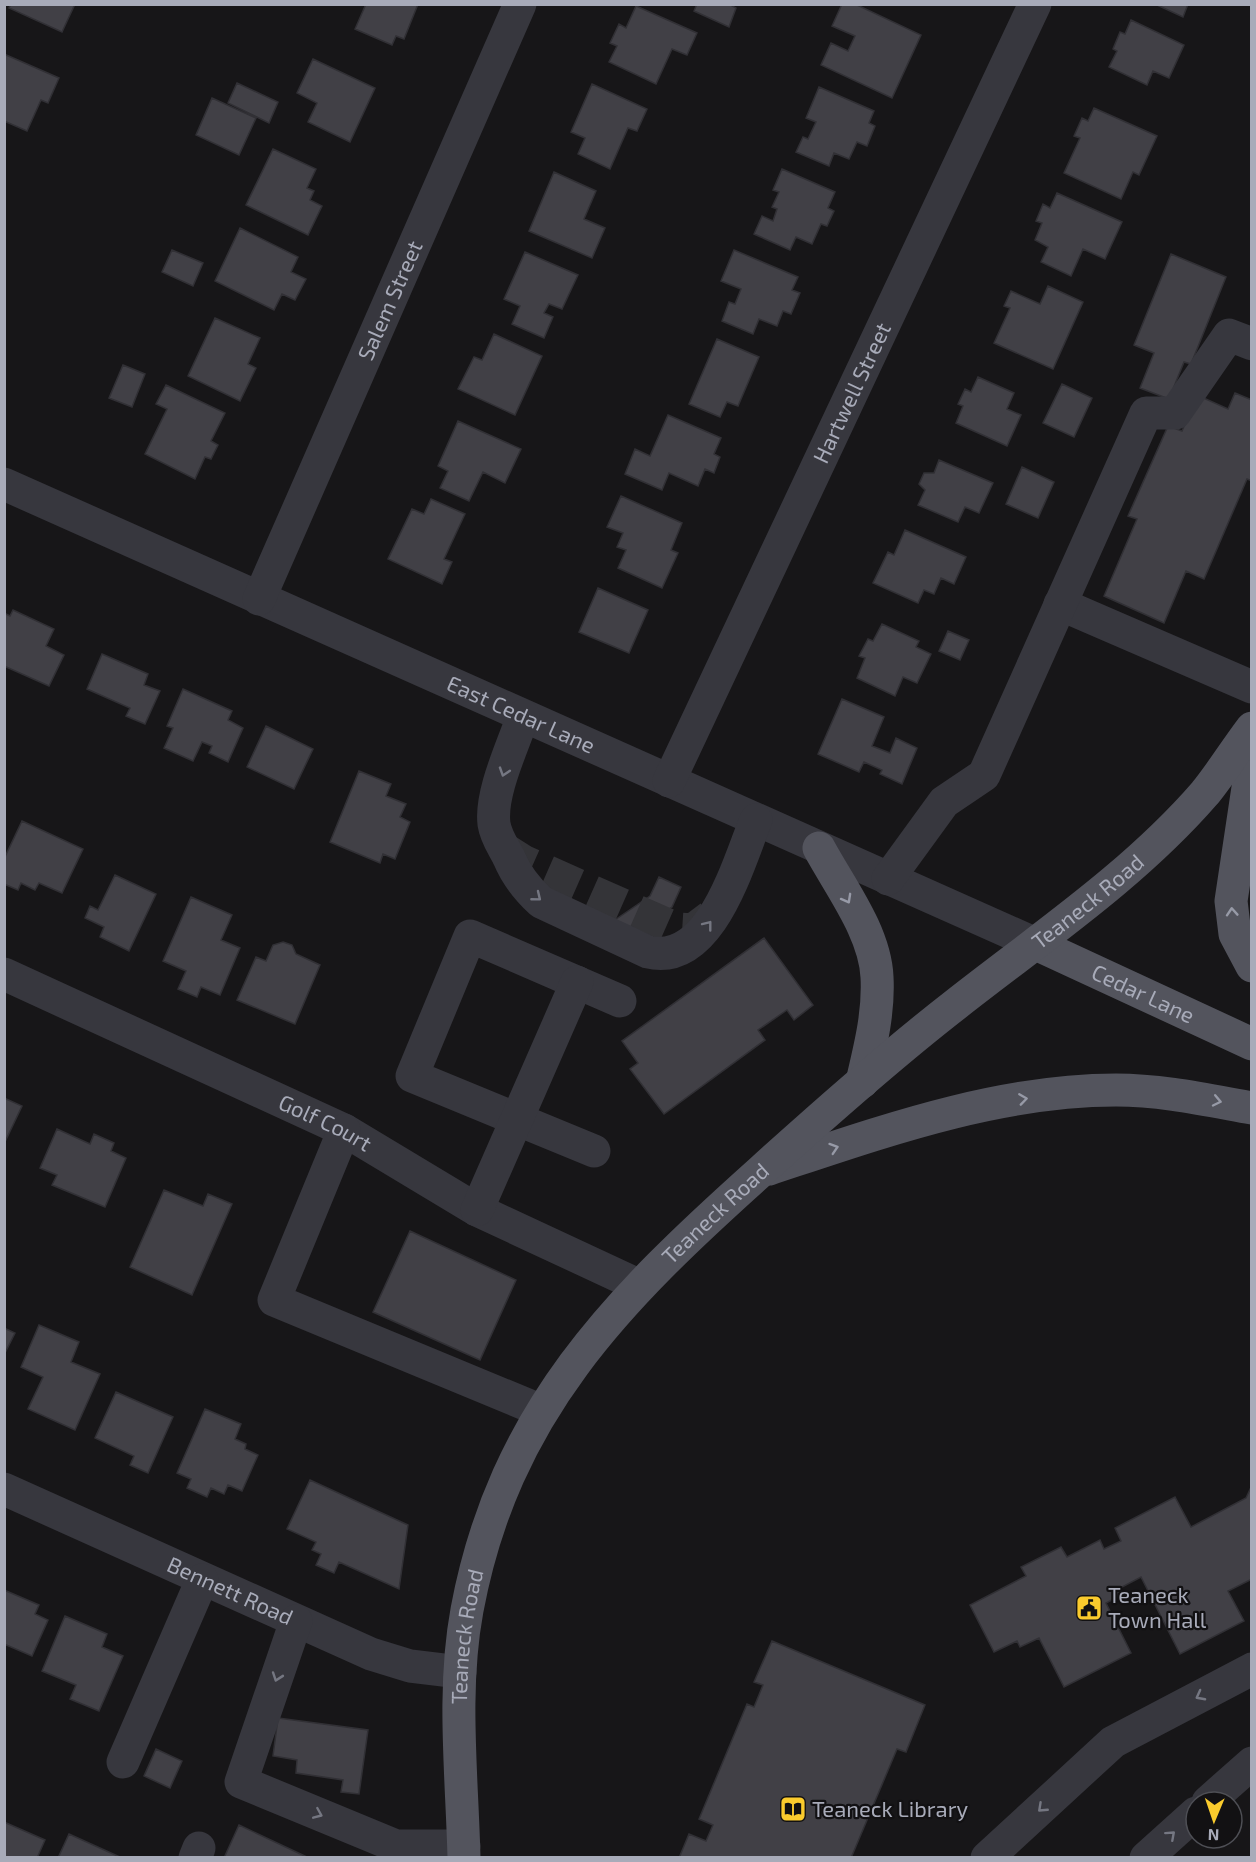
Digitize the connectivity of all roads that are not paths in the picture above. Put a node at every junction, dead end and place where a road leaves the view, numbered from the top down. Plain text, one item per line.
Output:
1 (520, 4) edge
2 (1035, 4) edge
3 (1251, 344) edge
4 (4, 484) edge
5 (260, 599) junction
6 (1060, 604) junction
7 (1251, 687) edge
8 (523, 716) junction
9 (1251, 728) edge
10 (1251, 761) edge
11 (669, 781) junction
12 (756, 820) junction
13 (819, 848) junction
14 (888, 879) junction
15 (1035, 944) junction
16 (1251, 966) edge
17 (4, 974) edge
18 (577, 982) junction
19 (620, 1001) dead end
20 (1251, 1044) edge
21 (862, 1082) junction
22 (1251, 1108) edge
23 (516, 1119) junction
24 (344, 1130) junction
25 (594, 1151) dead end
26 (759, 1172) junction
27 (477, 1210) junction
28 (638, 1285) junction
29 (542, 1411) junction
30 (4, 1489) edge
31 (202, 1580) junction
32 (296, 1622) junction
33 (1251, 1669) edge
34 (460, 1672) junction
35 (123, 1762) dead end
36 (1251, 1763) edge
37 (1221, 1790) edge
38 (1184, 1824) edge
39 (464, 1852) edge
40 (987, 1857) edge
41 (1146, 1857) edge

1 - 5 street, Salem Street
2 - 11 street, Hartwell Street
3 - 6 street
4 - 5 street, East Cedar Lane
5 - 8 street, East Cedar Lane
6 - 7 street
6 - 14 street
8 - 11 street, East Cedar Lane
8 -> 12 street
9 - 15 main road, Teaneck Road
16 -> 10 main road
11 - 12 street, East Cedar Lane
12 - 13 street, East Cedar Lane
13 - 14 street, East Cedar Lane
13 -> 21 main road
14 - 15 street, East Cedar Lane
15 - 20 main road, Cedar Lane
15 - 21 main road, Teaneck Road
17 - 24 street, Golf Court
18 - 19 street
18 - 23 street
18 - 23 street
21 - 26 main road, Teaneck Road
26 -> 22 main road
23 - 25 street
23 - 27 street
24 - 27 street, Golf Court
24 - 29 street
26 - 28 main road, Teaneck Road
27 - 28 street, Golf Court
28 - 29 main road, Teaneck Road
29 - 34 main road, Teaneck Road
30 - 31 street, Bennett Road
31 - 32 street, Bennett Road
31 - 35 street
32 - 34 street, Bennett Road
32 -> 39 street
33 -> 40 street
34 - 39 main road, Teaneck Road
36 - 37 street
41 -> 38 street

